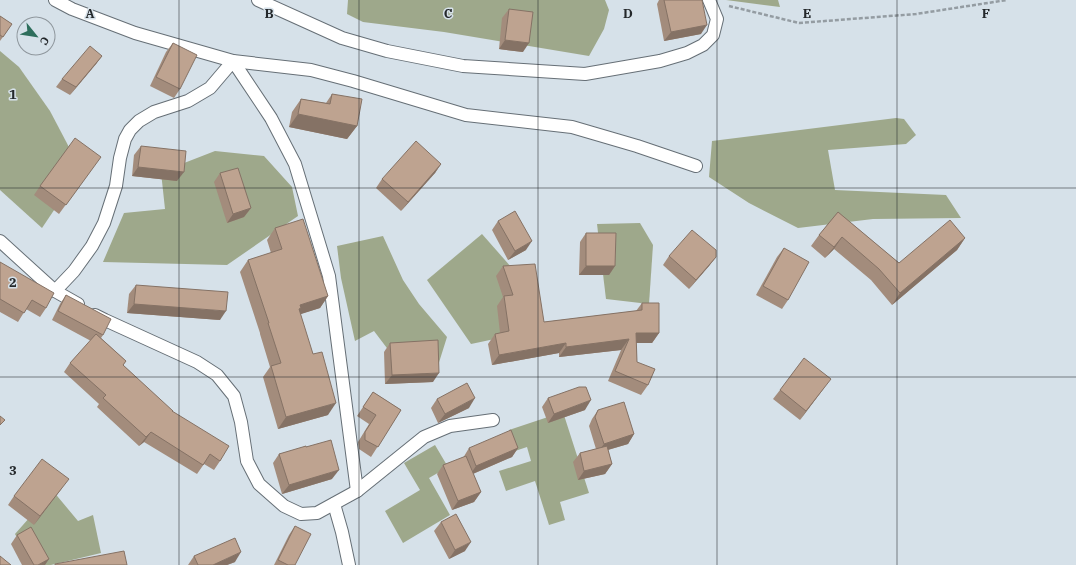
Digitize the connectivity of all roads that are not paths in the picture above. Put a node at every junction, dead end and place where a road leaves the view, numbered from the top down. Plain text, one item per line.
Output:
1 (55, 0) edge
2 (258, 0) edge
3 (710, 1) edge
4 (233, 61) junction
5 (696, 166) dead end
6 (0, 241) edge
7 (55, 291) junction
8 (493, 420) dead end
9 (357, 491) junction
10 (334, 504) junction
11 (349, 565) edge

1 - 4 lane
2 - 3 lane
4 - 5 lane
4 - 7 lane
4 - 9 lane
6 - 7 lane
7 - 10 lane
8 - 9 lane
9 - 10 lane
10 - 11 lane

